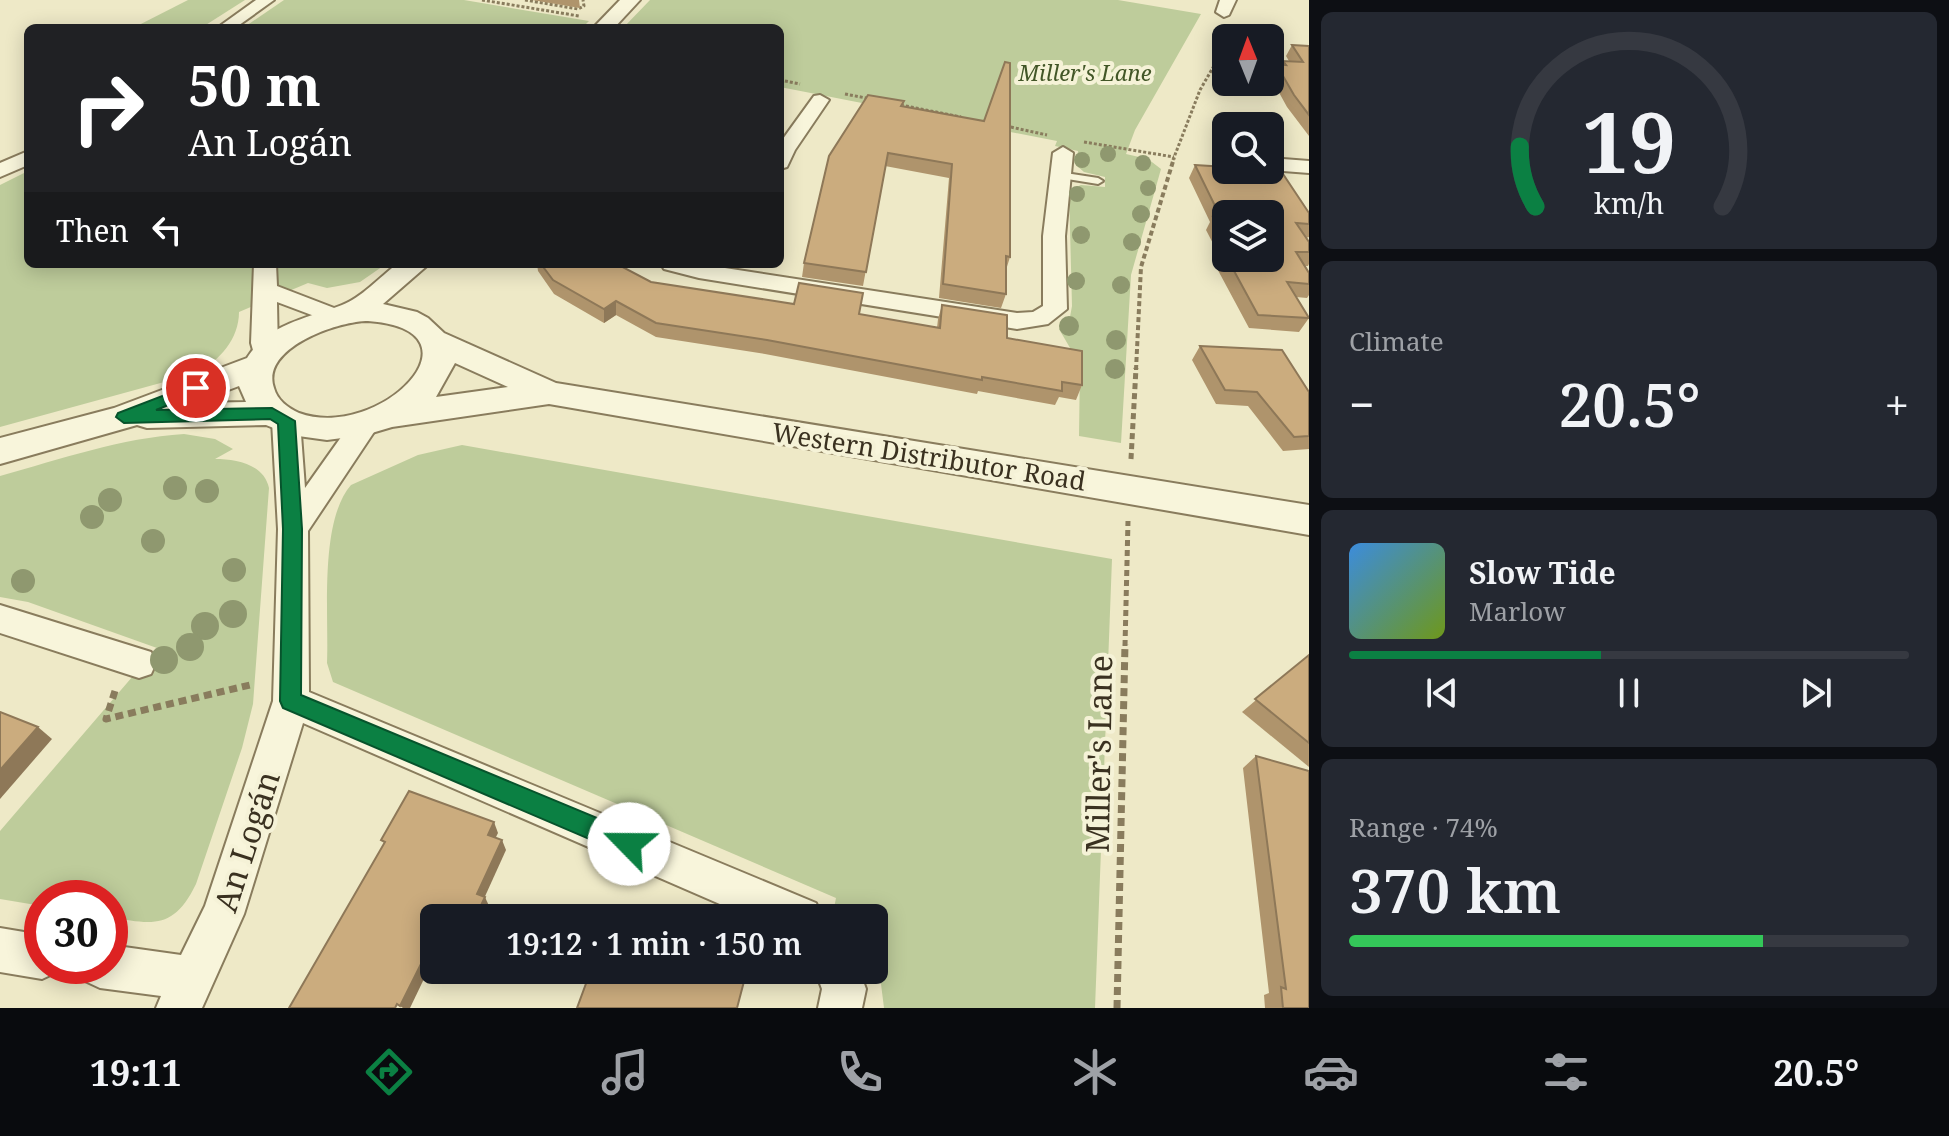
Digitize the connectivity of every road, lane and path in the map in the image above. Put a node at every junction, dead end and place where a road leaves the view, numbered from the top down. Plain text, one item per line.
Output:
1 (266, 0) edge
2 (482, 0) edge
3 (525, 0) edge
4 (583, 0) edge
5 (631, 0) edge
6 (597, 23) edge
7 (231, 24) edge
8 (1212, 69) edge
9 (784, 81) edge
10 (816, 93) joint
11 (842, 93) dead end
12 (873, 99) edge
13 (889, 103) edge
14 (964, 118) edge
15 (993, 124) edge
16 (784, 150) edge
17 (1062, 151) junction
18 (1174, 157) junction
19 (24, 159) edge
20 (1284, 165) edge
21 (1309, 167) edge
22 (0, 171) edge
23 (1098, 181) dead end
24 (265, 268) edge
25 (409, 268) edge
26 (428, 268) edge
27 (712, 268) edge
28 (742, 271) edge
29 (267, 290) junction
30 (344, 314) junction
31 (427, 333) junction
32 (261, 360) junction
33 (549, 393) junction
34 (124, 417) junction
35 (279, 417) junction
36 (377, 419) junction
37 (0, 451) edge
38 (1131, 466) dead end
39 (1128, 513) dead end
40 (1309, 520) edge
41 (293, 529) junction
42 (0, 619) edge
43 (139, 663) joint
44 (291, 688) junction
45 (770, 904) edge
46 (0, 950) edge
47 (24, 954) edge
48 (128, 975) edge
49 (842, 984) edge
50 (186, 994) edge
51 (840, 1008) edge
52 (1117, 1008) edge

1 - 7 street
2 - 6 path
3 - 4 path
5 - 6 street
8 - 18 path
9 - 10 path
10 - 16 street
11 - 12 path
13 - 14 path
15 - 17 path
17 - 18 path
17 - 23 lane
17 - 28 street
18 - 38 path
19 - 22 street
20 - 21 street
24 - 29 street
25 - 30 street
26 - 31 street
27 - 28 street
29 - 30 street
29 - 32 street
30 - 31 street
30 - 32 street
31 - 33 street, Western Distributor Road
31 - 36 street
32 - 34 street
32 - 35 street
33 - 36 street, Western Distributor Road
33 - 40 street, Western Distributor Road
34 - 35 street
34 - 37 street
35 - 36 street
35 - 41 street, An Logán
36 - 41 street
39 - 52 path, Miller's Lane
41 - 44 street, An Logán
42 - 43 street
43 - 44 path
44 - 45 street
44 - 50 street, An Logán
46 - 47 street
48 - 50 street, An Logán
49 - 51 street

